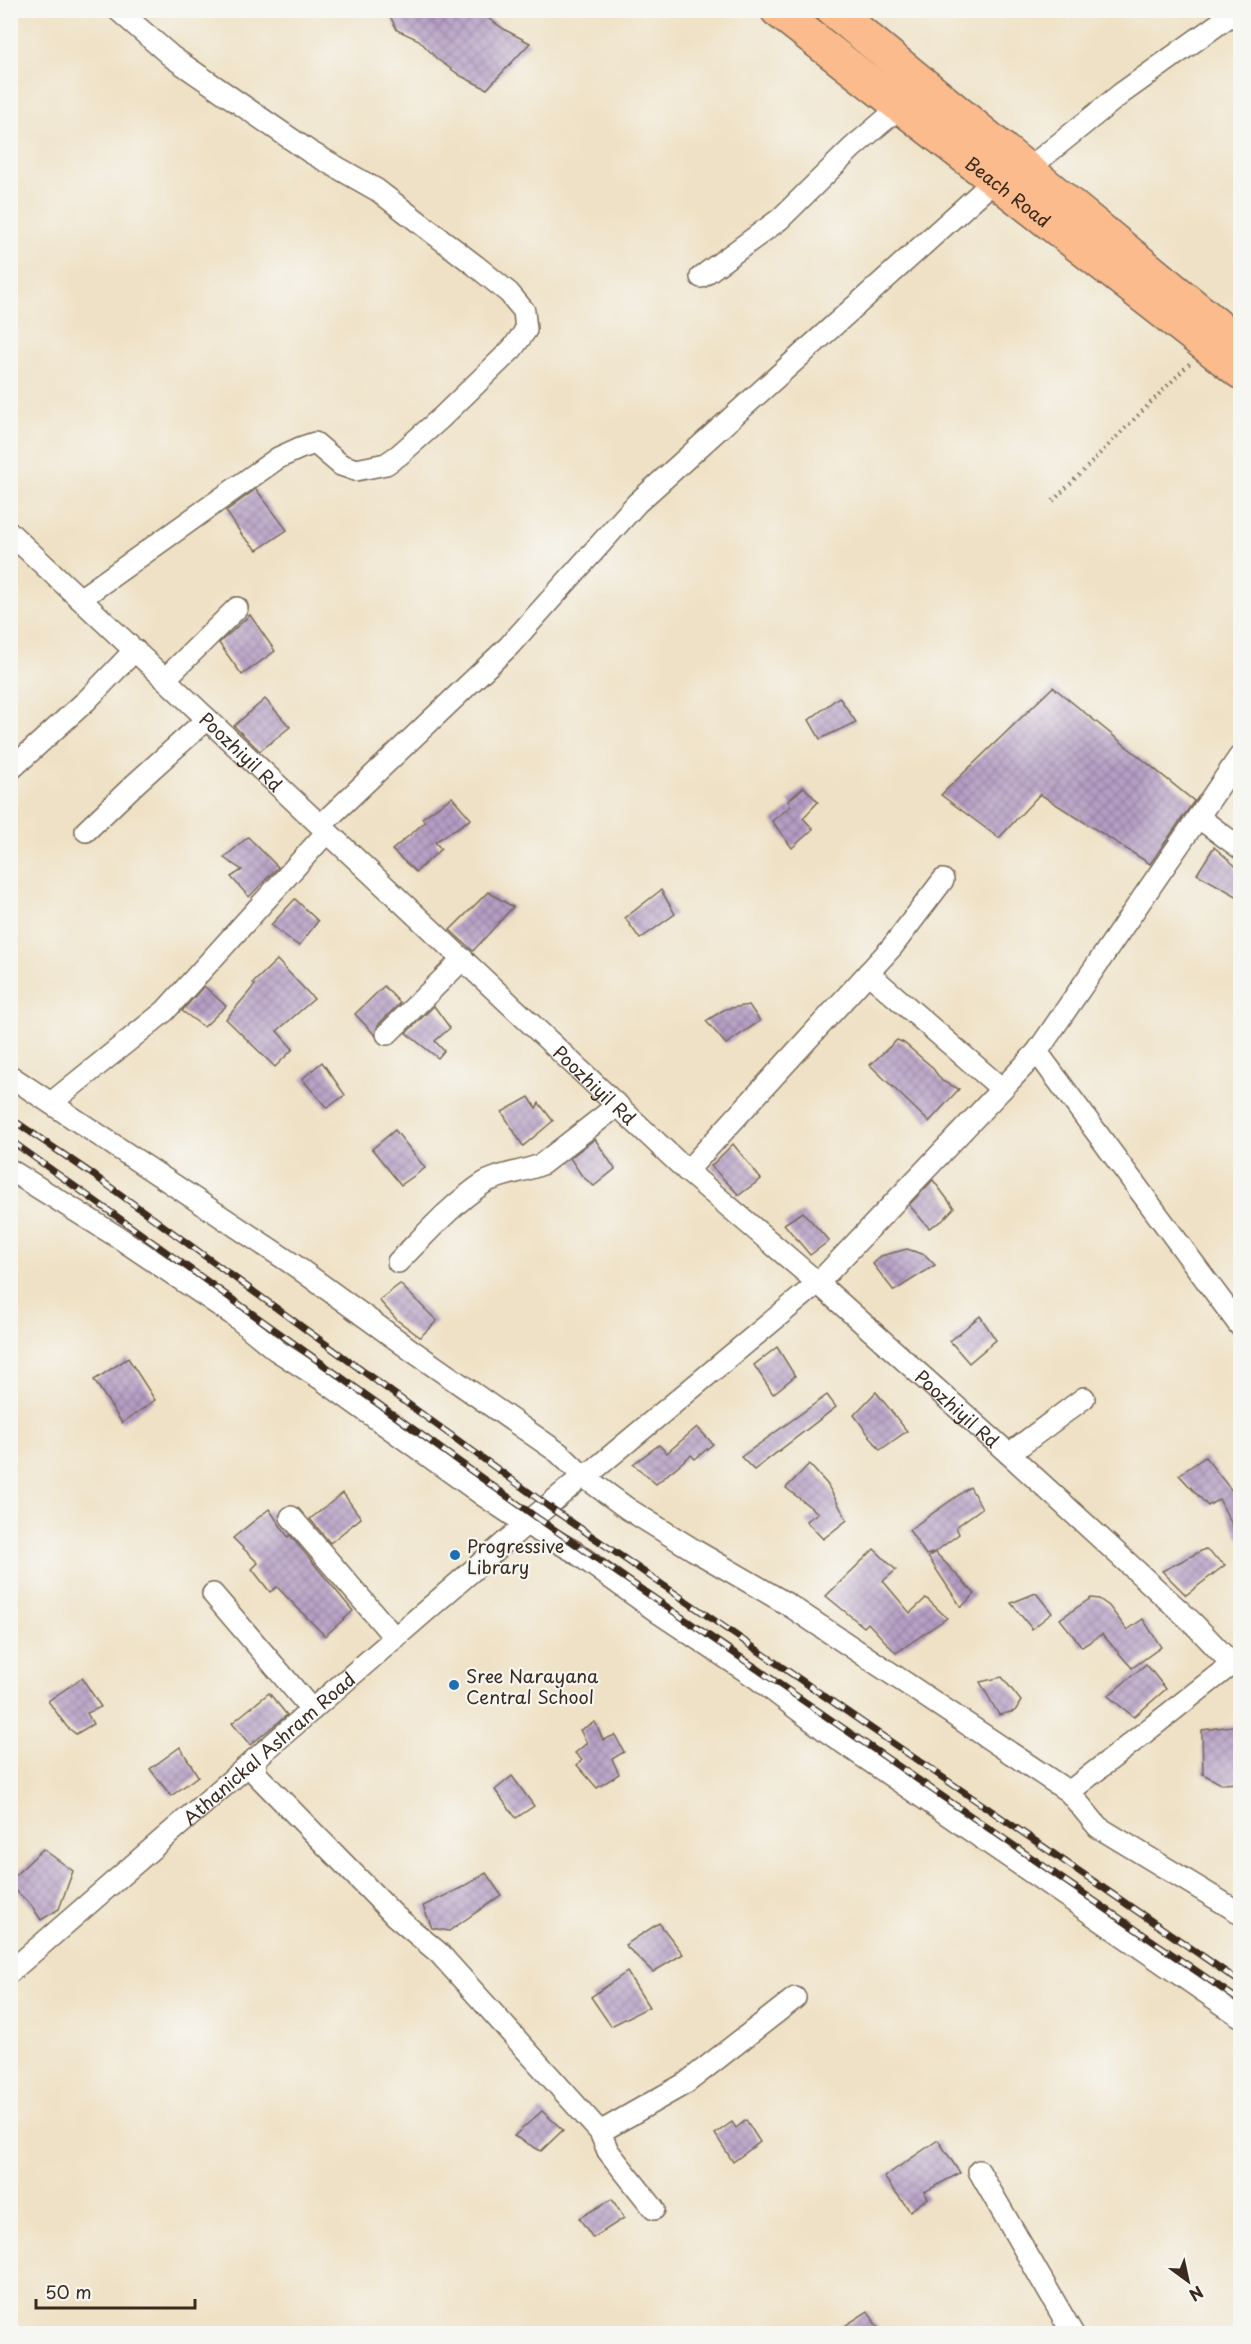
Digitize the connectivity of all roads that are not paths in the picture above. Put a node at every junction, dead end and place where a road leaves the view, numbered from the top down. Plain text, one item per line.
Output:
1 (118, 10) edge
2 (777, 10) edge
3 (832, 10) edge
4 (1231, 15) dead end
5 (900, 107) junction
6 (1028, 169) junction
7 (994, 180) junction
8 (701, 277) dead end
9 (1240, 344) edge
10 (1240, 372) edge
11 (10, 533) edge
12 (80, 598) junction
13 (237, 608) dead end
14 (135, 650) junction
15 (165, 679) junction
16 (207, 719) junction
17 (1240, 756) edge
18 (10, 770) edge
19 (1198, 817) junction
20 (324, 829) junction
21 (86, 831) dead end
22 (1240, 848) edge
23 (943, 880) dead end
24 (463, 960) junction
25 (868, 973) junction
26 (387, 1034) dead end
27 (1037, 1052) junction
28 (10, 1076) edge
29 (1002, 1089) junction
30 (51, 1103) junction
31 (618, 1106) junction
32 (10, 1170) edge
33 (687, 1171) junction
34 (399, 1262) dead end
35 (818, 1283) junction
36 (1240, 1326) edge
37 (1084, 1398) dead end
38 (1009, 1454) junction
39 (583, 1476) junction
40 (291, 1517) dead end
41 (526, 1524) junction
42 (213, 1594) dead end
43 (395, 1638) junction
44 (1236, 1670) edge
45 (312, 1710) junction
46 (255, 1759) junction
47 (1069, 1792) junction
48 (1240, 1912) edge
49 (10, 1972) edge
50 (795, 1998) dead end
51 (1240, 2016) edge
52 (600, 2132) junction
53 (979, 2171) dead end
54 (654, 2209) dead end
55 (1073, 2334) edge

1 - 12 street
2 - 5 main road, Beach Road
3 - 6 main road
4 - 6 street
5 - 7 main road, Beach Road
5 - 8 street
6 - 9 main road
7 - 10 main road, Beach Road
7 - 20 street
11 - 12 street, Poozhiyil Rd
12 - 14 street, Poozhiyil Rd
13 - 15 street
14 - 15 street, Poozhiyil Rd
14 - 18 street
15 - 16 street, Poozhiyil Rd
16 - 20 street, Poozhiyil Rd
16 - 21 street
17 - 19 street, Athanickal Ashram Road
19 - 22 street
19 - 27 street, Athanickal Ashram Road
20 - 24 street, Poozhiyil Rd
20 - 30 street
23 - 25 street
24 - 26 street
24 - 31 street, Poozhiyil Rd
25 - 29 street
25 - 33 street
27 - 29 street, Athanickal Ashram Road
27 - 36 street
28 - 30 street
29 - 35 street, Athanickal Ashram Road
30 - 39 street
31 - 33 street, Poozhiyil Rd
31 - 34 street
32 - 41 street
33 - 35 street, Poozhiyil Rd
35 - 38 street, Poozhiyil Rd
35 - 39 street, Athanickal Ashram Road
37 - 38 street
38 - 44 street, Poozhiyil Rd
39 - 41 street, Athanickal Ashram Road
39 - 47 street
40 - 43 street
41 - 43 street, Athanickal Ashram Road
41 - 51 street
42 - 45 street
43 - 45 street, Athanickal Ashram Road
44 - 47 street
45 - 46 street, Athanickal Ashram Road
46 - 49 street, Athanickal Ashram Road
46 - 52 street
47 - 48 street
50 - 52 street
52 - 54 street
53 - 55 street

